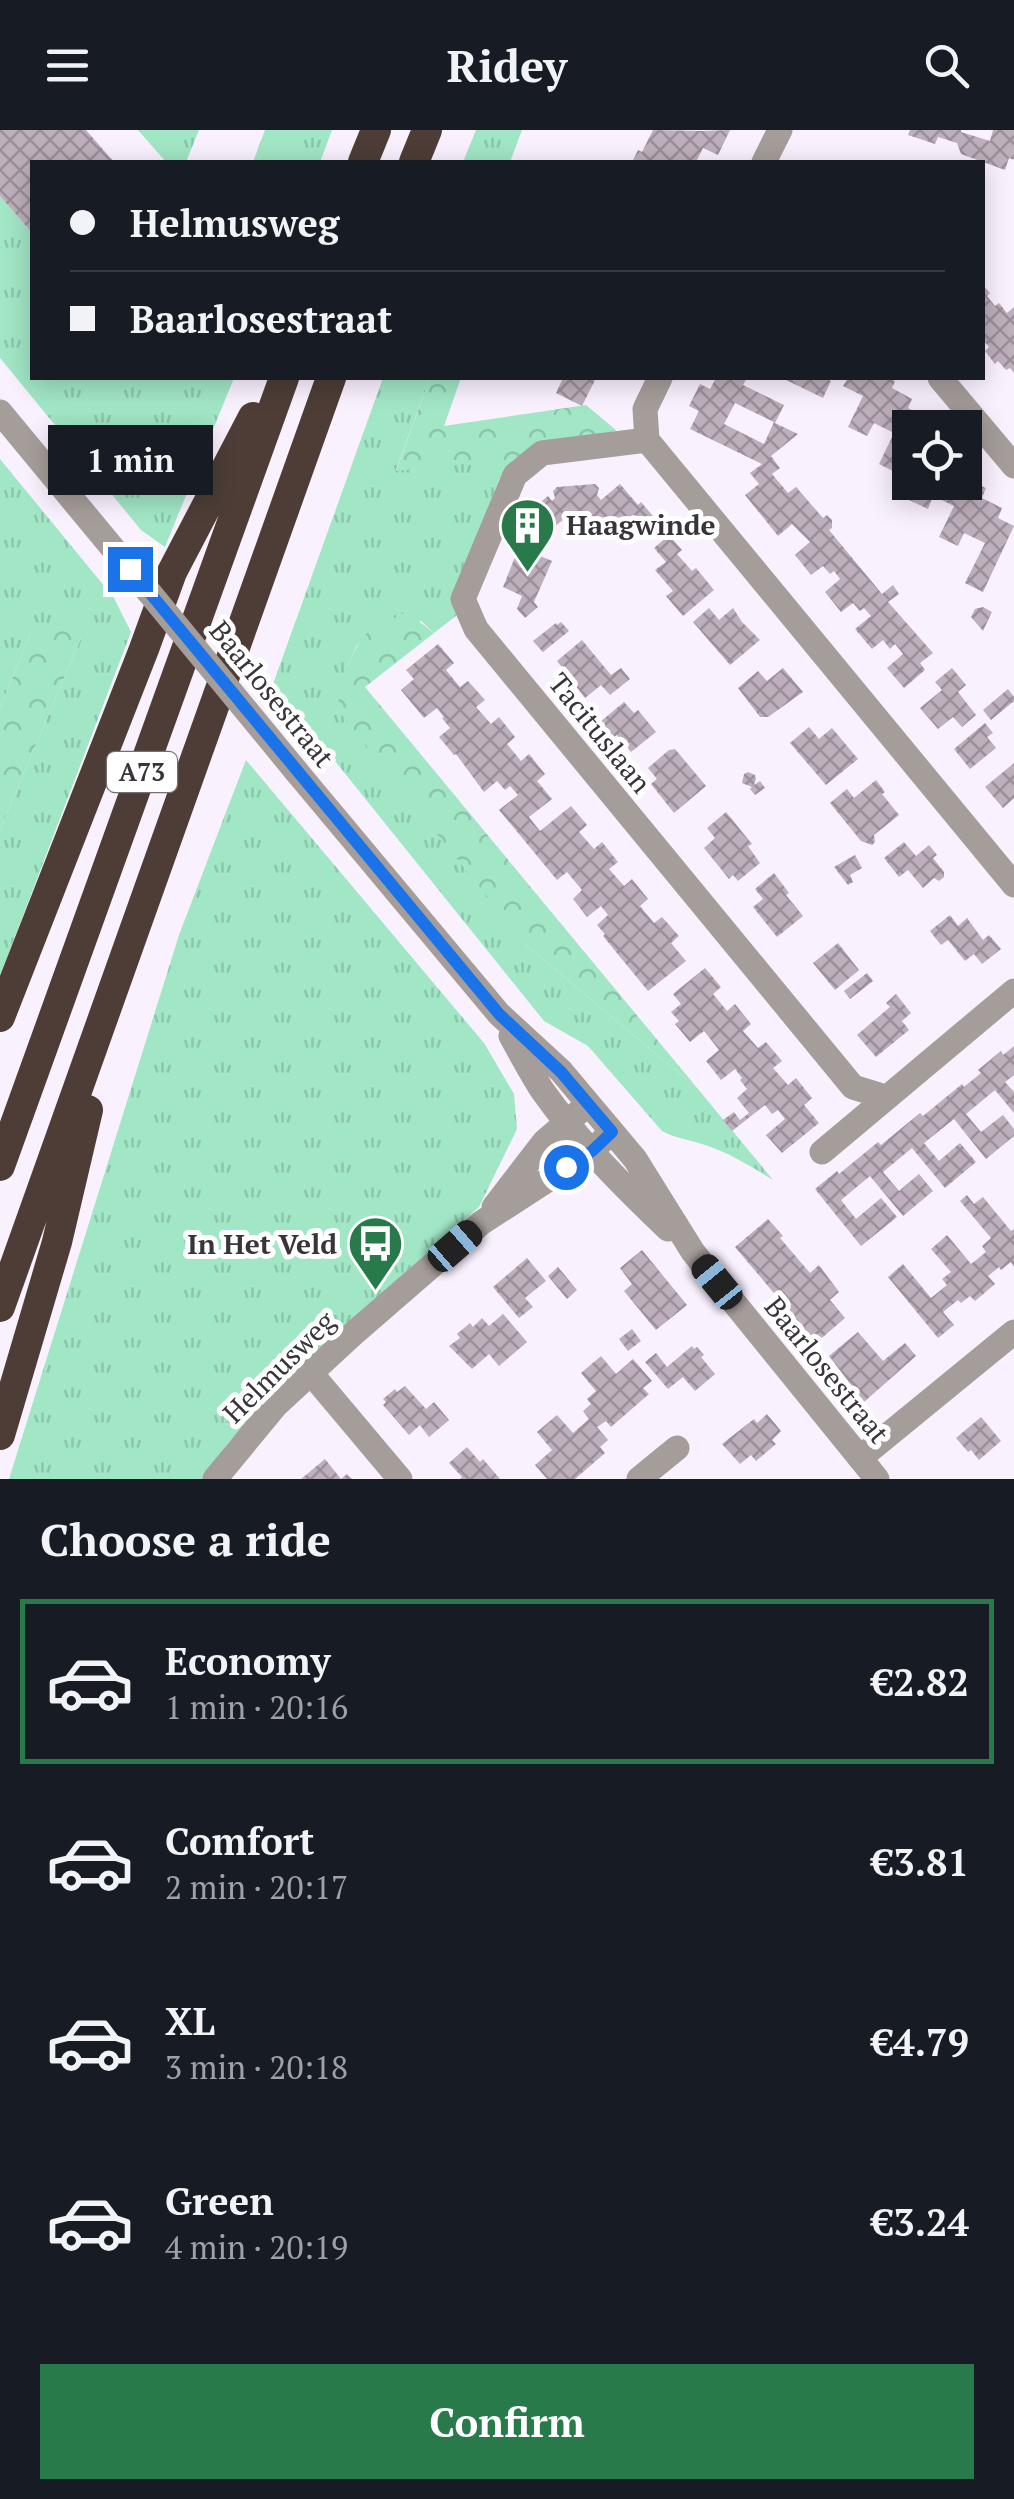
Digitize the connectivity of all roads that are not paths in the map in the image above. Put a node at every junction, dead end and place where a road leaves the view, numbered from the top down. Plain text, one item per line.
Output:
1 (376, 130) edge
2 (427, 130) edge
3 (780, 130) edge
4 (364, 160) edge
5 (415, 160) edge
6 (765, 160) edge
7 (272, 380) edge
8 (283, 380) edge
9 (331, 380) edge
10 (659, 380) edge
11 (942, 380) edge
12 (0, 412) edge
13 (647, 440) junction
14 (1014, 466) edge
15 (1014, 885) edge
16 (120, 970) junction
17 (1014, 992) edge
18 (499, 1014) junction
19 (0, 1017) edge
20 (885, 1097) junction
21 (588, 1104) junction
22 (568, 1122) junction
23 (612, 1132) junction
24 (592, 1151) junction
25 (822, 1152) dead end
26 (0, 1166) edge
27 (481, 1223) junction
28 (693, 1252) junction
29 (0, 1307) edge
30 (1014, 1332) edge
31 (310, 1372) junction
32 (0, 1435) edge
33 (677, 1448) dead end
34 (860, 1458) junction
35 (215, 1479) edge
36 (400, 1479) edge
37 (639, 1479) edge
38 (878, 1479) edge

1 - 4 highway
2 - 5 highway
3 - 6 street
7 - 19 highway, A73
8 - 26 highway, A73
9 - 16 highway, A73
10 - 13 street
11 - 14 street
12 - 18 street, Baarlosestraat, bridge
13 - 15 street
13 - 20 street, Tacituslaan
16 - 29 highway, A73
16 - 32 highway, A73
17 - 20 street
18 - 21 street, Baarlosestraat
18 - 22 street, Baarlosestraat
20 - 25 street
21 - 22 street, Helmusweg
21 - 23 street, Baarlosestraat
22 - 24 street, Baarlosestraat
22 - 27 street, Helmusweg
23 - 24 street, Helmusweg
23 - 28 street, Baarlosestraat
24 - 27 street, Helmusweg
24 - 28 street, Baarlosestraat
27 - 31 street, Helmusweg
28 - 34 street, Baarlosestraat
30 - 34 street
31 - 35 street, Helmusweg
31 - 36 street
33 - 37 street
34 - 38 street, Baarlosestraat

